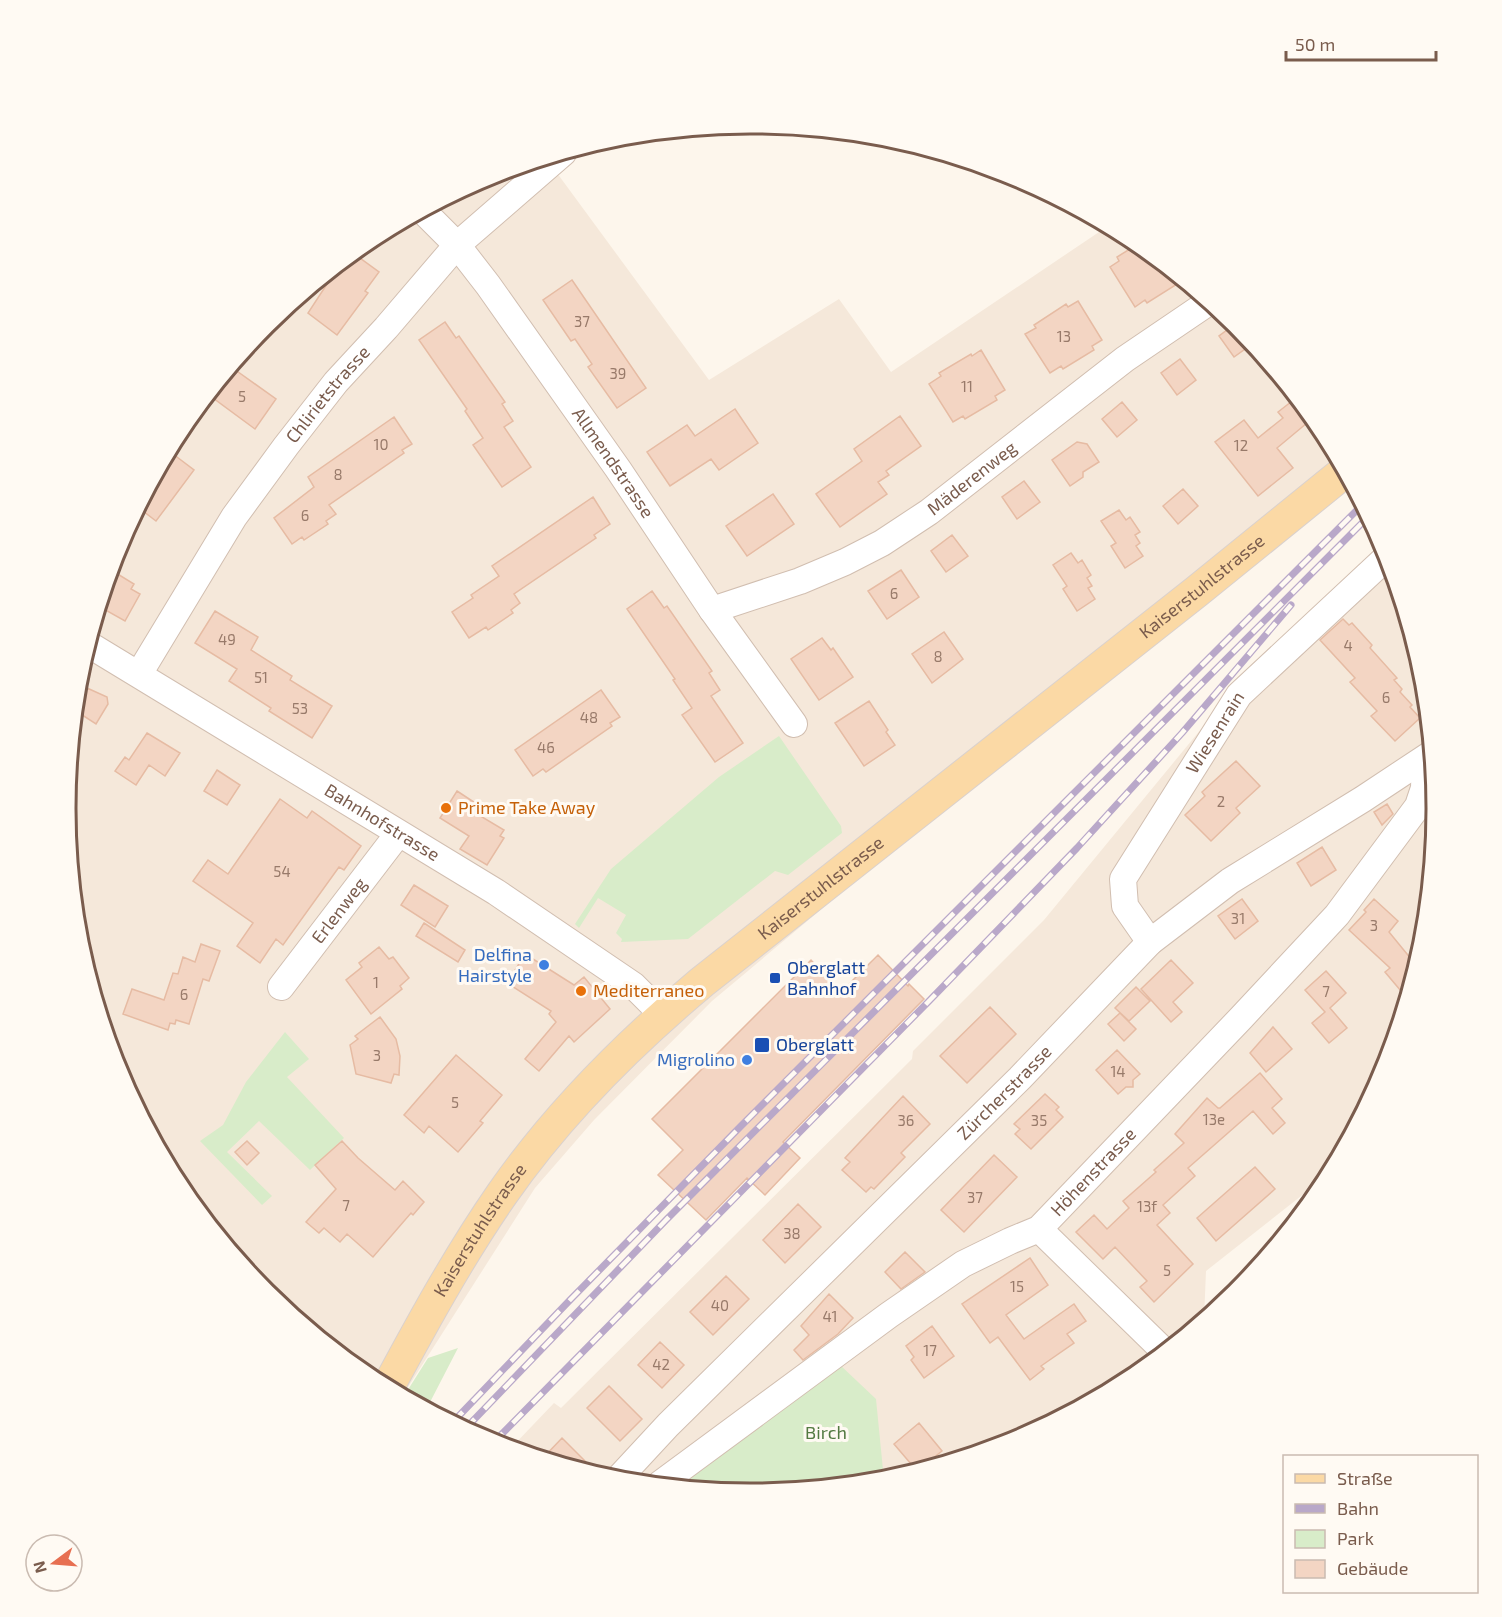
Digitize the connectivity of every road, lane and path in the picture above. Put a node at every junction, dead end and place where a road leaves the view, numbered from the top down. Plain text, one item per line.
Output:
1 (550, 165) edge
2 (429, 216) edge
3 (457, 244) junction
4 (1202, 307) edge
5 (1338, 477) edge
6 (1379, 564) edge
7 (712, 610) junction
8 (96, 648) edge
9 (139, 674) junction
10 (794, 724) dead end
11 (1424, 760) edge
12 (1425, 787) edge
13 (398, 834) junction
14 (1150, 942) junction
15 (281, 987) dead end
16 (663, 1015) junction
17 (1039, 1229) junction
18 (1159, 1346) edge
19 (392, 1379) edge
20 (626, 1471) edge
21 (670, 1478) edge

1 - 3 street, Chlirietstrasse
2 - 3 street, Allmendstrasse
3 - 7 street, Allmendstrasse
3 - 9 street, Chlirietstrasse
4 - 7 street, Mäderenweg
5 - 16 main road, Kaiserstuhlstrasse
6 - 14 street, Wiesenrain
7 - 10 street, Allmendstrasse
8 - 9 street, Bahnhofstrasse
9 - 13 street, Bahnhofstrasse
11 - 14 street, Zürcherstrasse
12 - 17 street, Höhenstrasse
13 - 15 street, Erlenweg
13 - 16 street, Bahnhofstrasse
14 - 20 street, Zürcherstrasse
16 - 19 main road, Kaiserstuhlstrasse
17 - 18 street
17 - 21 street, Höhenstrasse

